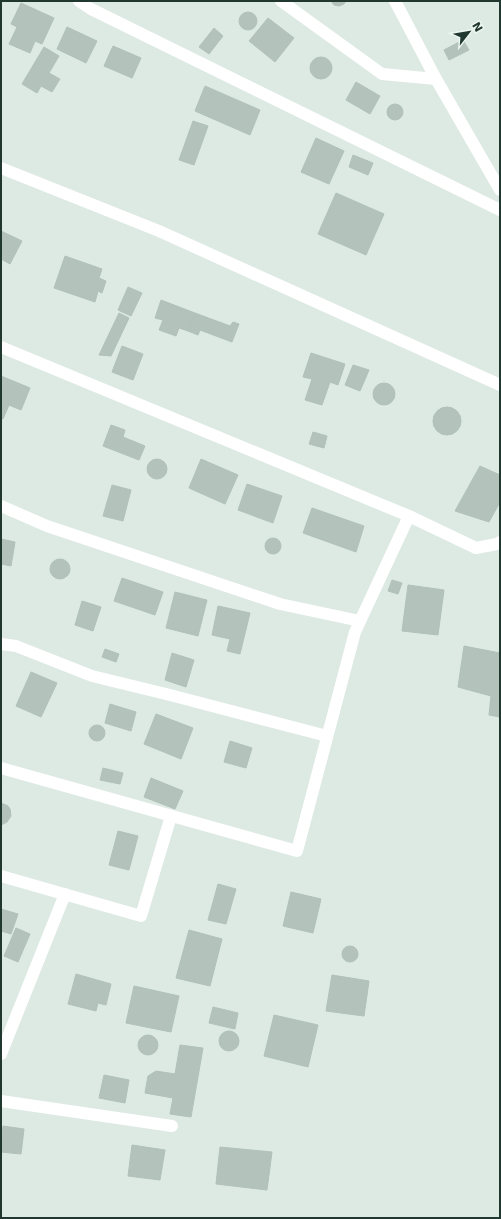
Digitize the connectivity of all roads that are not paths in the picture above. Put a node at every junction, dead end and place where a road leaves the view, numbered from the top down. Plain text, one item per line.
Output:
1 (79, 1) edge
2 (281, 1) edge
3 (395, 1) edge
4 (436, 79) junction
5 (1, 168) edge
6 (500, 190) edge
7 (500, 210) edge
8 (1, 347) edge
9 (500, 385) edge
10 (1, 506) edge
11 (409, 516) junction
12 (500, 542) edge
13 (360, 621) junction
14 (1, 644) edge
15 (327, 736) junction
16 (1, 768) edge
17 (170, 816) junction
18 (1, 876) edge
19 (65, 894) junction
20 (1, 1054) edge
21 (1, 1101) edge
22 (172, 1126) dead end

1 - 7 street
2 - 4 street
3 - 4 street
4 - 6 street
5 - 9 street
8 - 11 street
10 - 13 street
11 - 12 street
11 - 13 street
13 - 15 street
14 - 15 street
15 - 17 street
16 - 17 street
17 - 19 street
18 - 19 street
19 - 20 street
21 - 22 street

